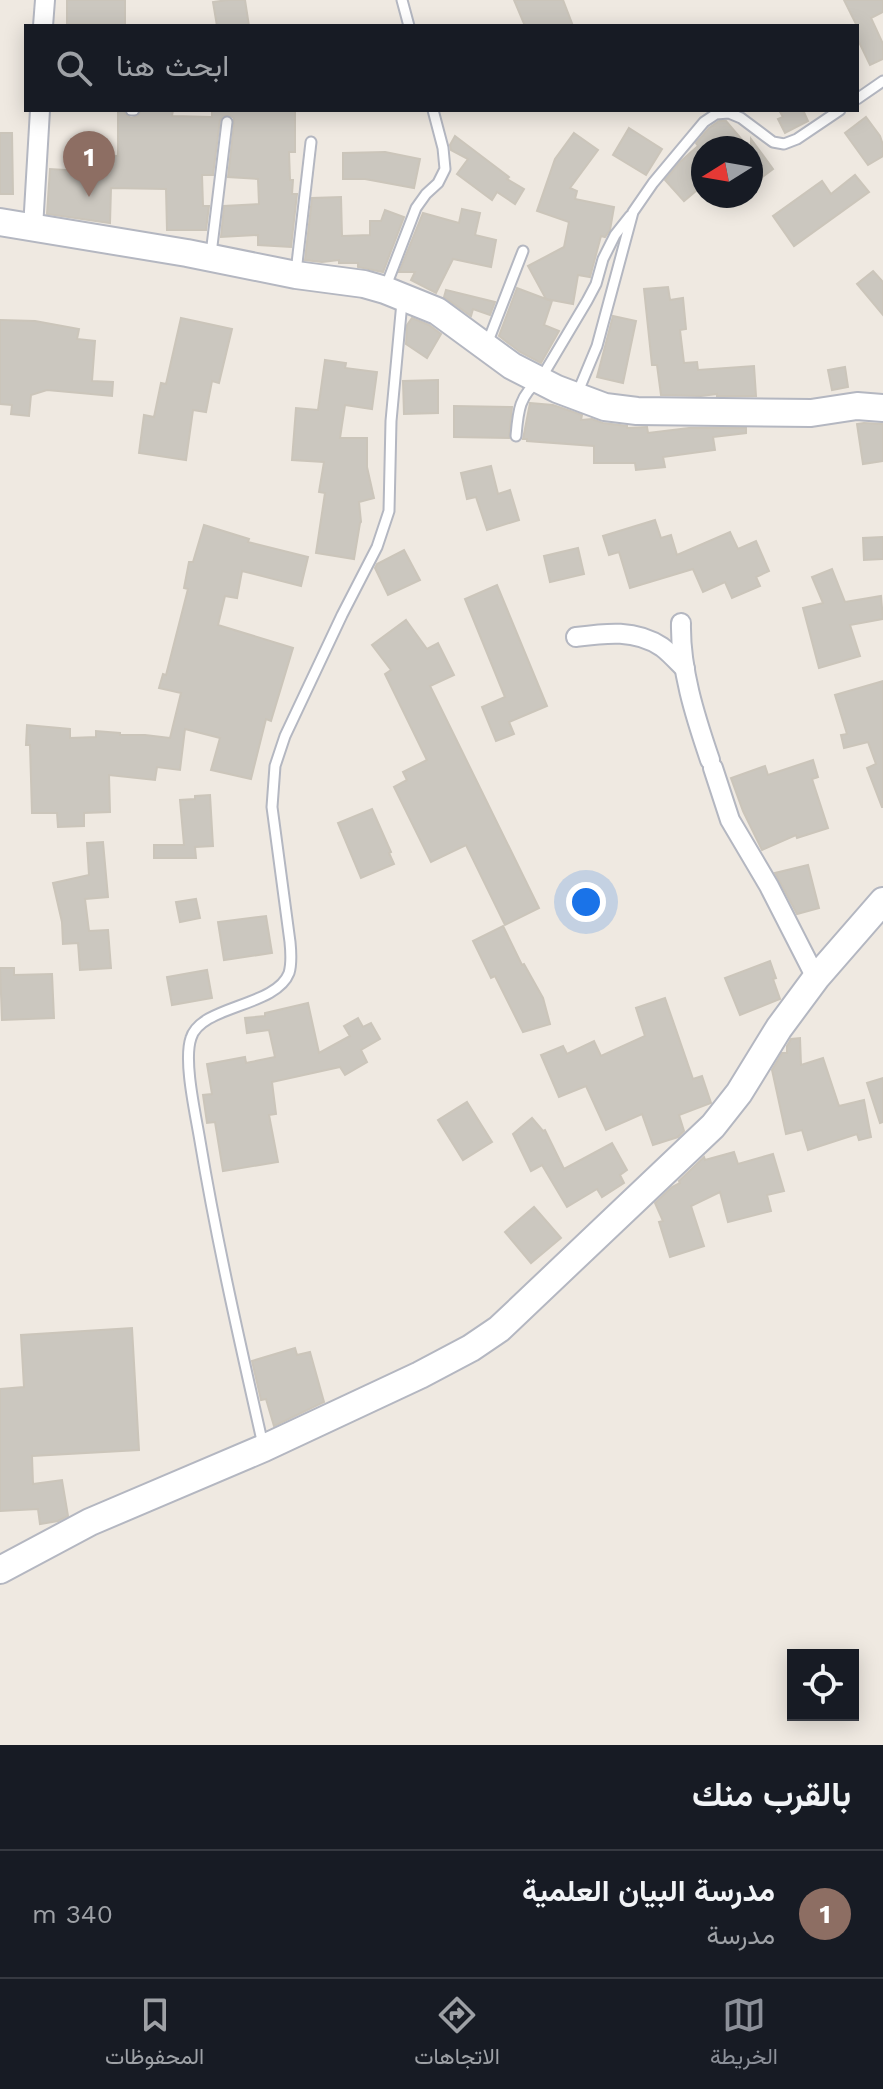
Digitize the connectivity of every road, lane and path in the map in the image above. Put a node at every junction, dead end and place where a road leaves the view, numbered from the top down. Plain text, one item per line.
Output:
1 (45, 0) edge
2 (402, 0) edge
3 (43, 24) edge
4 (408, 24) edge
5 (883, 81) edge
6 (859, 98) edge
7 (40, 112) edge
8 (434, 112) edge
9 (837, 112) edge
10 (227, 122) dead end
11 (311, 142) dead end
12 (633, 212) junction
13 (0, 222) edge
14 (33, 228) junction
15 (523, 251) dead end
16 (211, 258) junction
17 (296, 275) junction
18 (394, 293) junction
19 (486, 348) junction
20 (540, 380) junction
21 (576, 397) junction
22 (883, 408) edge
23 (516, 436) dead end
24 (681, 623) dead end
25 (576, 637) dead end
26 (685, 669) junction
27 (883, 901) edge
28 (816, 978) junction
29 (264, 1448) junction
30 (0, 1570) edge

1 - 3 street
2 - 4 lane
5 - 6 lane
7 - 14 street
8 - 18 lane
9 - 12 lane
10 - 16 lane
11 - 17 lane
12 - 20 lane
12 - 21 lane
13 - 14 street
14 - 16 street
15 - 19 lane
16 - 17 street
17 - 18 street
18 - 19 street
18 - 29 lane
19 - 20 street
20 - 21 street
20 - 23 lane
21 - 22 street
24 - 26 street
25 - 26 street
26 - 28 street
27 - 28 street
28 - 29 street
29 - 30 street

